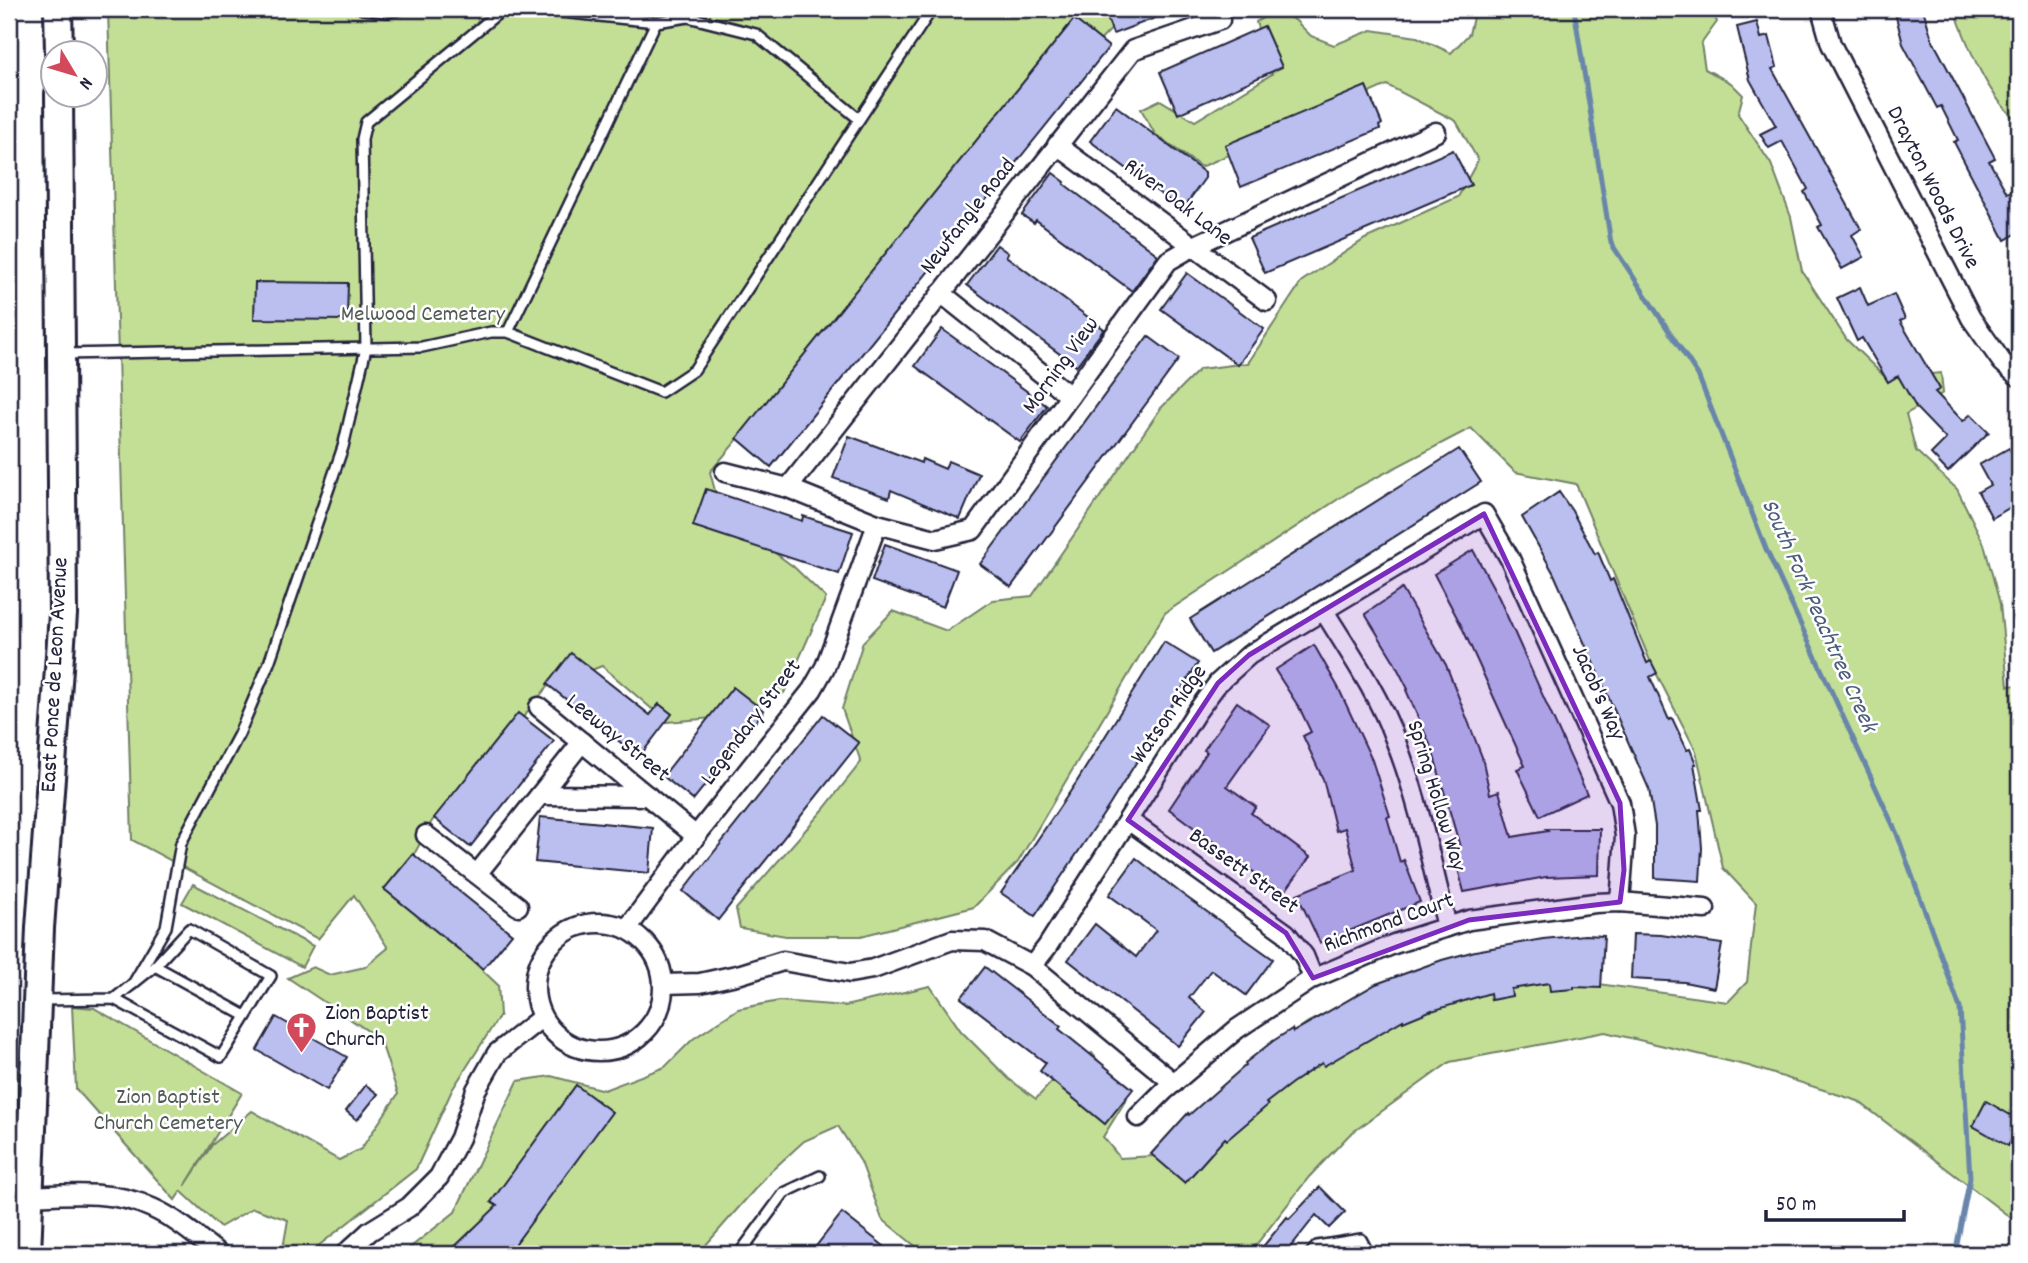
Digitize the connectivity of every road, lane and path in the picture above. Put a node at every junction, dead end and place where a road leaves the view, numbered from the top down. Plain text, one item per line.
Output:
1 (58, 9) edge
2 (362, 9) edge
3 (401, 9) edge
4 (503, 9) edge
5 (532, 9) edge
6 (932, 9) edge
7 (1821, 9) edge
8 (1220, 20) dead end
9 (656, 22) junction
10 (59, 38) edge
11 (59, 108) edge
12 (859, 119) junction
13 (1436, 132) dead end
14 (1057, 145) junction
15 (1194, 246) junction
16 (941, 293) junction
17 (1267, 301) dead end
18 (508, 332) junction
19 (366, 348) junction
20 (61, 354) junction
21 (2019, 377) edge
22 (1070, 396) junction
23 (725, 472) dead end
24 (788, 488) junction
25 (1484, 514) joint
26 (877, 524) junction
27 (1324, 611) junction
28 (539, 707) dead end
29 (582, 742) junction
30 (540, 795) junction
31 (648, 796) junction
32 (1128, 820) junction
33 (426, 835) dead end
34 (696, 835) junction
35 (477, 874) junction
36 (1620, 902) junction
37 (517, 906) dead end
38 (1705, 909) dead end
39 (1447, 927) junction
40 (627, 929) junction
41 (1032, 966) junction
42 (155, 967) junction
43 (1313, 978) junction
44 (133, 984) junction
45 (664, 984) junction
46 (114, 999) junction
47 (38, 1000) junction
48 (246, 1016) junction
49 (541, 1018) junction
50 (1174, 1083) junction
51 (1138, 1117) dead end
52 (820, 1176) dead end
53 (30, 1196) junction
54 (27, 1254) edge
55 (219, 1254) edge
56 (345, 1254) edge
57 (739, 1254) edge
58 (1310, 1254) edge
59 (1369, 1254) edge

1 - 10 main road
2 - 3 lane
4 - 19 lane
5 - 9 lane
6 - 12 lane
7 - 21 street, Drayton Woods Drive
8 - 14 street, Newfangle Road
9 - 12 lane
9 - 18 lane
11 - 20 main road, East Ponce de Leon Avenue
12 - 18 lane
13 - 15 street, Morning View
14 - 15 street, River Oak Lane
14 - 16 street, Newfangle Road
15 - 17 street, River Oak Lane
15 - 22 street, Morning View
16 - 22 street
16 - 24 street, Newfangle Road
18 - 19 lane
19 - 20 lane
19 - 44 lane
20 - 47 main road, East Ponce de Leon Avenue
22 - 26 street, Morning View
23 - 24 street, Morning View
24 - 26 street, Morning View
25 - 27 street, Watson Ridge
25 - 36 street, Jacob's Way
26 - 34 street, Legendary Street
27 - 32 street, Watson Ridge
27 - 39 street, Spring Hollow Way
28 - 29 street, Leeway Street
29 - 30 street
29 - 31 street, Leeway Street
30 - 31 street
30 - 35 street
31 - 34 street, Leeway Street
32 - 41 street, Watson Ridge
32 - 43 street, Bassett Street
33 - 35 street
34 - 40 street, Legendary Street
35 - 37 street
36 - 38 street, Richmond Court
36 - 39 street, Richmond Court
39 - 43 street, Richmond Court
40 - 45 street
40 - 49 street
41 - 45 street
41 - 50 street
42 - 44 lane
42 - 48 lane
42 - 48 lane
43 - 50 street, Richmond Court
44 - 46 lane
45 - 49 street
46 - 47 lane
46 - 48 lane
47 - 53 main road, East Ponce de Leon Avenue
49 - 56 street
50 - 51 street, Richmond Court
52 - 57 lane
53 - 54 main road, East Ponce de Leon Avenue
53 - 55 street
58 - 59 lane

